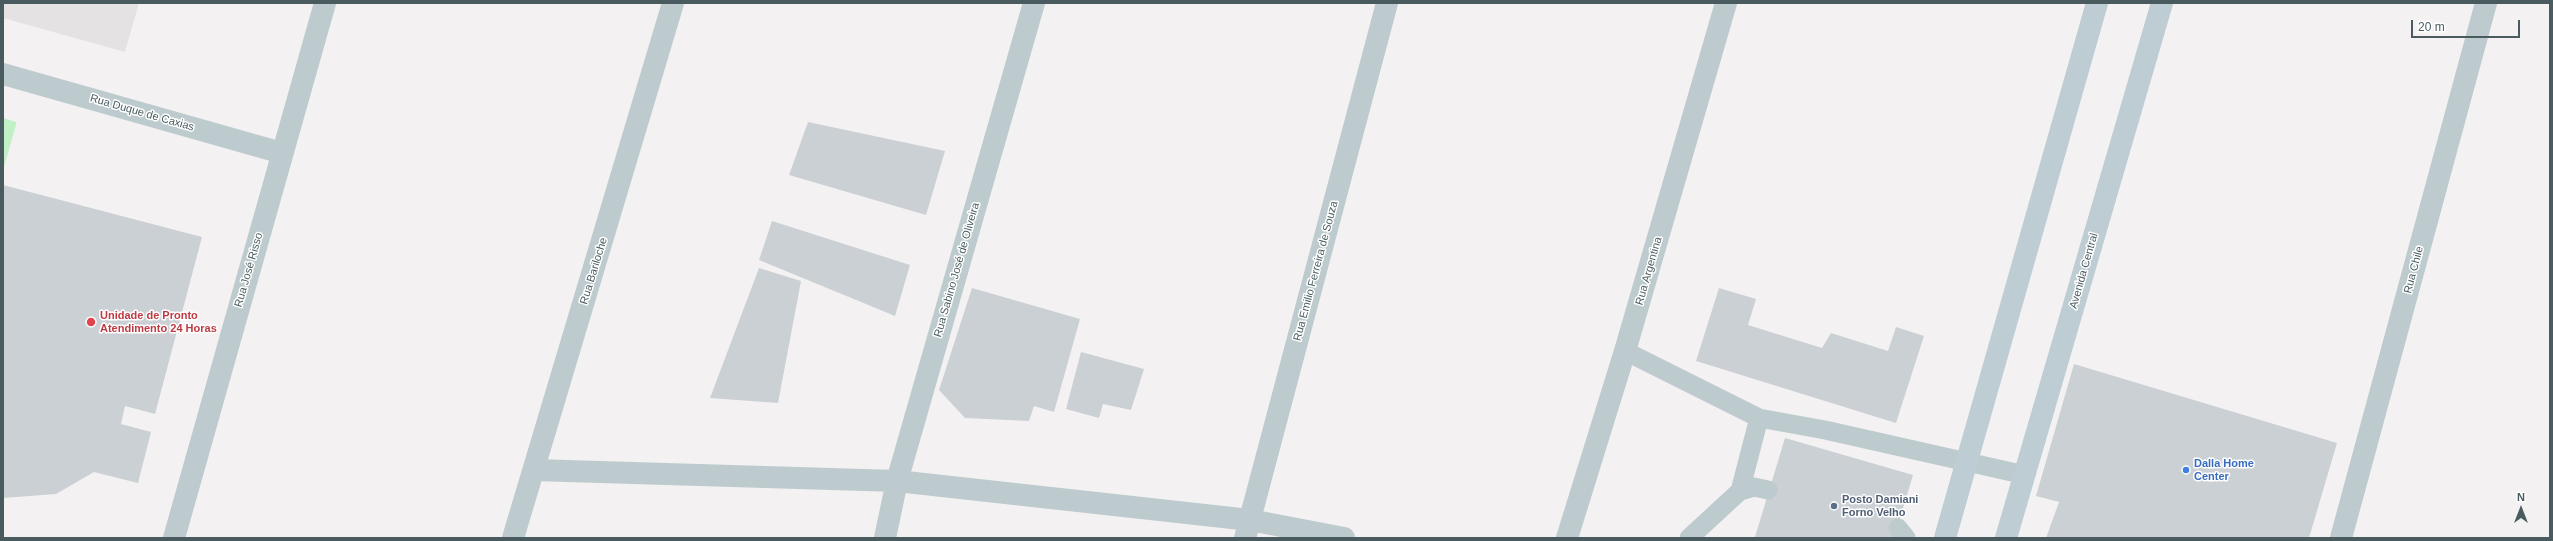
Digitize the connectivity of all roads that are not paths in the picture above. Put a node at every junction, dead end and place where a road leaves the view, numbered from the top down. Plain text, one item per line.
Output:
1 (325, 3) edge
2 (673, 3) edge
3 (1034, 3) edge
4 (1387, 3) edge
5 (1726, 3) edge
6 (2097, 3) edge
7 (2162, 3) edge
8 (2486, 3) edge
9 (3, 74) edge
10 (282, 153) junction
11 (1625, 351) junction
12 (1759, 418) junction
13 (1967, 463) junction
14 (534, 470) junction
15 (2024, 475) junction
16 (897, 481) junction
17 (1768, 490) dead end
18 (1740, 491) junction
19 (1248, 529) edge
20 (174, 538) edge
21 (513, 538) edge
22 (885, 538) edge
23 (1344, 538) edge
24 (1568, 538) edge
25 (1688, 538) edge
26 (1945, 538) edge
27 (2006, 538) edge
28 (2341, 538) edge

1 - 10 street, Rua José Risso
2 - 14 street, Rua Bariloche
3 - 16 street, Rua Sabino José de Oliveira
4 - 19 street, Rua Emilio Ferreira de Souza
5 - 11 street, Rua Argentina
6 - 13 street
7 - 15 street, Avenida Central
8 - 28 street, Rua Chile
9 - 10 street, Rua Duque de Caxias
10 - 20 street, Rua José Risso
11 - 12 lane
11 - 24 street, Rua Argentina
12 - 13 lane
12 - 18 lane
13 - 15 lane
13 - 26 street
14 - 16 street
14 - 21 street, Rua Bariloche
15 - 27 street, Avenida Central
16 - 19 street
16 - 22 street, Rua Sabino José de Oliveira
17 - 18 lane
18 - 25 lane
19 - 23 street

